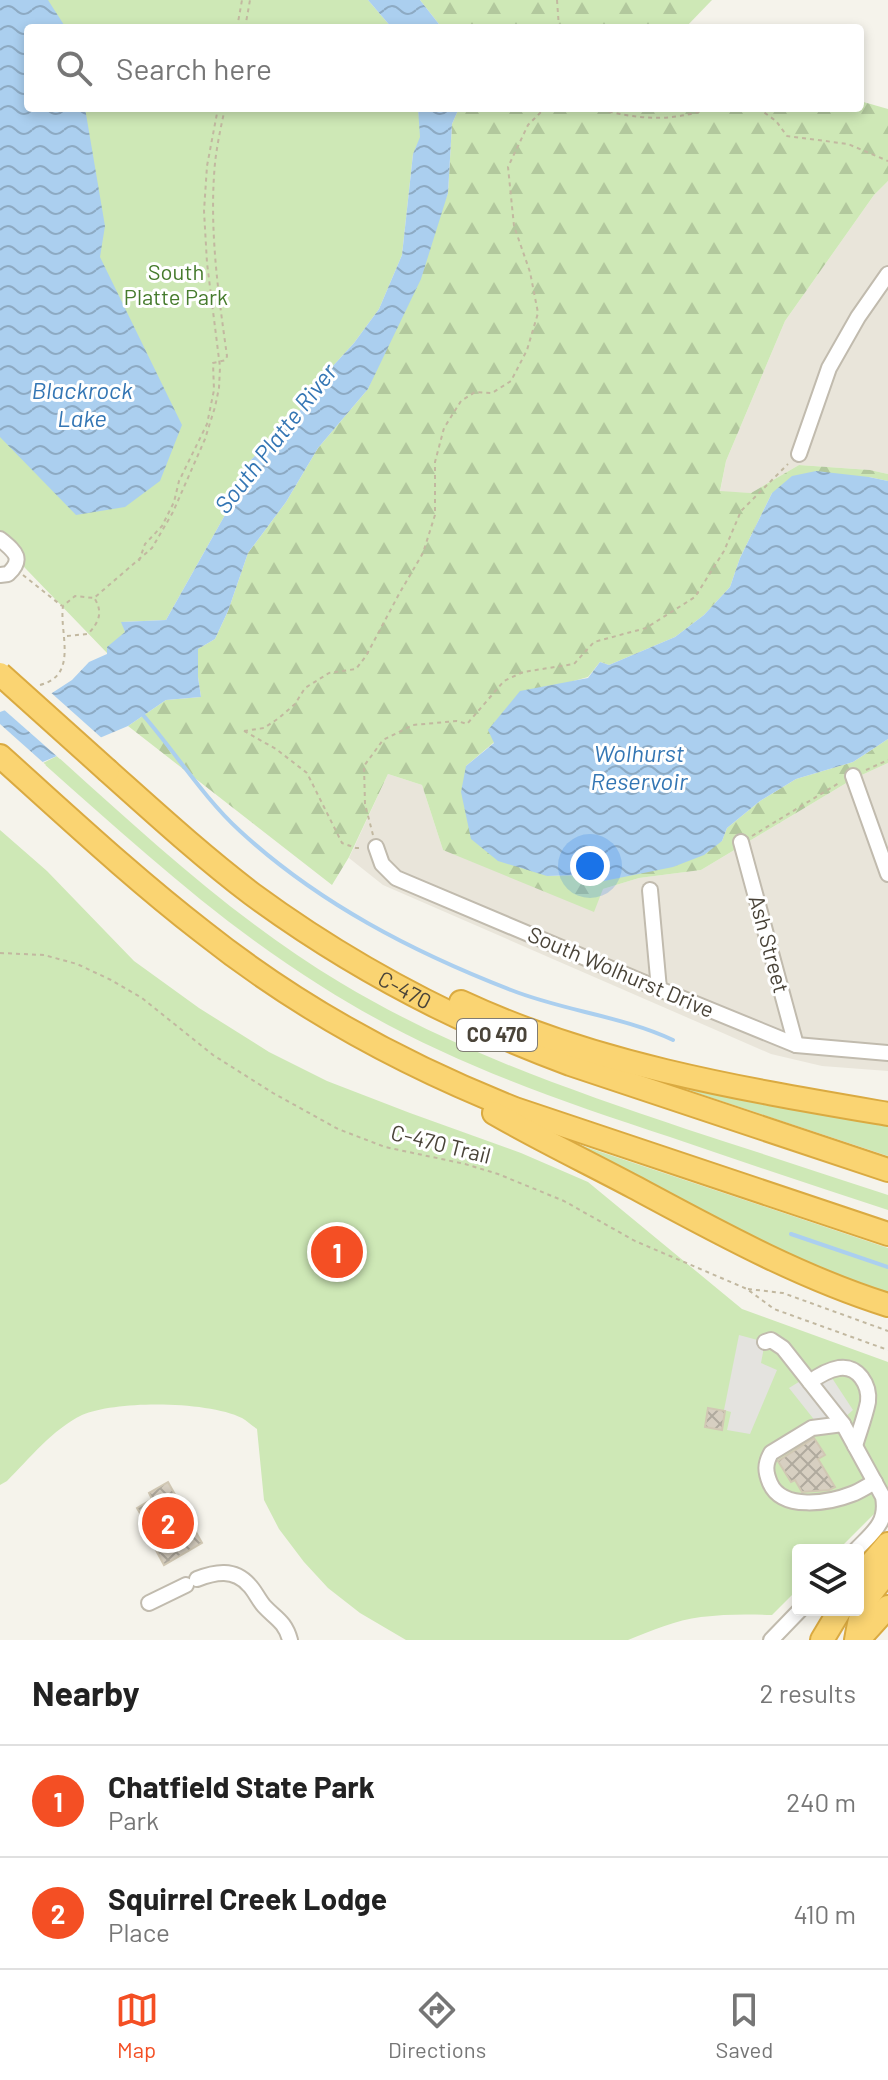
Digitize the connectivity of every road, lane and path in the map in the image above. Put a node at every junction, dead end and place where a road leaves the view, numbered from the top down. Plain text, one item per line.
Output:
1 (242, 0) edge
2 (250, 0) edge
3 (557, 0) edge
4 (238, 24) edge
5 (246, 24) edge
6 (559, 24) edge
7 (217, 112) edge
8 (224, 112) edge
9 (541, 112) edge
10 (614, 112) edge
11 (700, 112) edge
12 (764, 112) edge
13 (888, 161) edge
14 (888, 274) edge
15 (219, 362) junction
16 (799, 454) joint
17 (0, 539) edge
18 (139, 562) junction
19 (0, 575) edge
20 (25, 577) dead end
21 (94, 598) junction
22 (63, 606) junction
23 (66, 636) junction
24 (0, 674) edge
25 (35, 686) dead end
26 (0, 756) edge
27 (888, 760) edge
28 (853, 776) junction
29 (152, 810) junction
30 (741, 842) joint
31 (376, 847) junction
32 (888, 874) edge
33 (650, 890) dead end
34 (0, 953) edge
35 (659, 989) junction
36 (796, 1045) junction
37 (888, 1053) edge
38 (455, 1083) junction
39 (888, 1114) edge
40 (888, 1170) edge
41 (888, 1234) edge
42 (747, 1289) junction
43 (888, 1305) edge
44 (888, 1331) edge
45 (765, 1342) dead end
46 (888, 1350) edge
47 (810, 1382) junction
48 (843, 1424) junction
49 (855, 1446) junction
50 (875, 1482) junction
51 (861, 1544) edge
52 (888, 1544) edge
53 (864, 1572) edge
54 (888, 1572) edge
55 (149, 1603) dead end
56 (888, 1607) edge
57 (794, 1616) edge
58 (836, 1616) edge
59 (290, 1640) edge
60 (771, 1640) edge
61 (822, 1640) edge
62 (857, 1640) edge

1 - 4 path
2 - 5 path
3 - 6 path
7 - 15 path
8 - 15 path
9 - 31 path
10 - 11 path
12 - 13 path
14 - 16 street
15 - 18 path
15 - 18 path
16 - 31 path
17 - 19 street
18 - 21 path
20 - 22 path
21 - 22 path
21 - 23 path
22 - 23 path
23 - 25 path
24 - 29 highway, C-470 / CO 470, bridge
26 - 38 highway, CO 470
27 - 28 path
28 - 30 path
28 - 32 street
29 - 39 highway
29 - 40 highway, C-470 / CO 470
30 - 36 street, Ash Street
31 - 35 street, South Wolhurst Drive
33 - 35 street
34 - 42 path, C-470 Trail
35 - 36 street, South Wolhurst Drive
36 - 37 street, South Wolhurst Drive
38 - 41 highway, CO 470
38 - 43 highway
42 - 44 path
42 - 46 path, C-470 Trail
45 - 47 street
47 - 48 street
47 - 49 street
48 - 49 street
48 - 50 street
49 - 50 street
50 - 51 street
52 - 53 highway
54 - 62 highway
55 - 59 street
56 - 62 highway
57 - 60 street
58 - 61 highway

